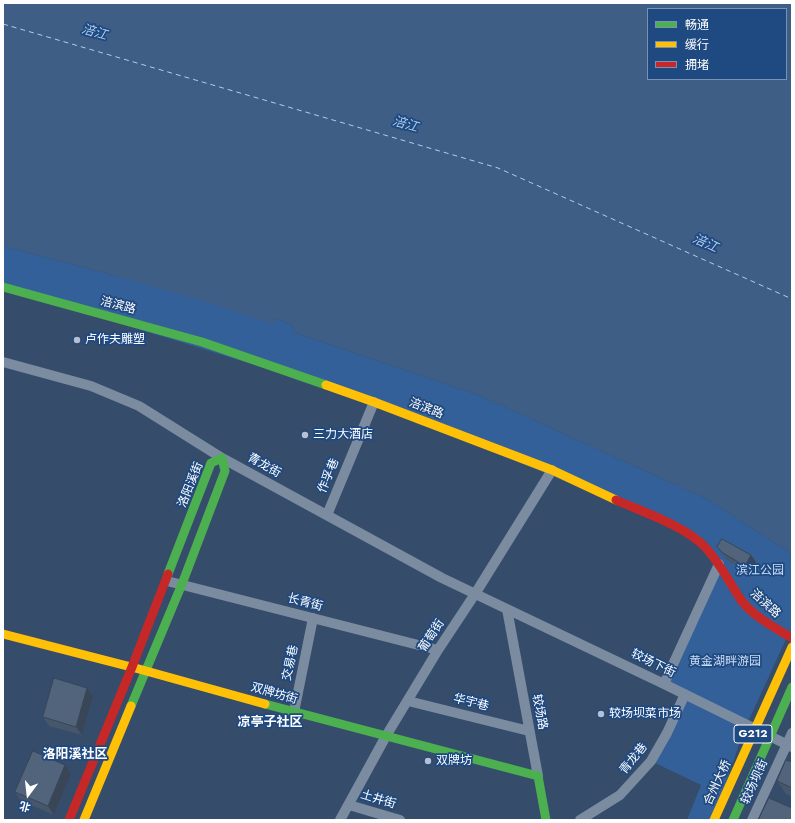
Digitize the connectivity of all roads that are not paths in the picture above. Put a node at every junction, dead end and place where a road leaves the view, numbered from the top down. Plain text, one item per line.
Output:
1 (3, 287) edge
2 (3, 362) edge
3 (374, 402) junction
4 (222, 458) junction
5 (552, 470) junction
6 (327, 515) junction
7 (719, 564) junction
8 (167, 581) junction
9 (182, 584) junction
10 (475, 594) junction
11 (507, 609) junction
12 (313, 618) junction
13 (3, 634) edge
14 (792, 638) edge
15 (792, 647) edge
16 (438, 650) junction
17 (132, 667) junction
18 (146, 671) junction
19 (664, 684) junction
20 (792, 687) edge
21 (685, 694) junction
22 (408, 701) junction
23 (294, 712) junction
24 (529, 731) junction
25 (792, 733) edge
26 (386, 736) junction
27 (789, 746) edge
28 (538, 776) junction
29 (349, 805) junction
30 (69, 820) edge
31 (84, 820) edge
32 (340, 820) edge
33 (400, 820) edge
34 (546, 820) edge
35 (580, 820) edge
36 (714, 820) edge
37 (733, 820) edge
38 (752, 820) edge

1 - 3 main road, 涪滨路
2 - 4 street, 青龙街
3 - 5 main road, 涪滨路
3 - 6 street, 作孚巷
4 - 6 street, 青龙街
4 - 8 main road, 洛阳溪街
4 - 9 main road, 洛阳溪街
5 - 7 main road, 涪滨路
5 - 10 street, 葡萄街
6 - 10 street, 青龙街
7 - 14 main road, 涪滨路
7 - 19 street
8 - 9 street, 长青街
8 - 17 main road, 洛阳溪街
9 - 12 street, 长青街
9 - 18 main road, 洛阳溪街
10 - 11 street, 青龙街
10 - 16 street, 葡萄街
11 - 19 street, 较场下街
11 - 24 street, 较场路
12 - 16 street, 长青街
12 - 23 street, 交易巷
13 - 17 main road, 双牌坊街
15 - 36 main road, 合州大桥 / G212, bridge
16 - 22 street, 葡萄街
17 - 18 main road, 双牌坊街
17 - 30 main road, 洛阳溪街
18 - 23 main road, 双牌坊街
18 - 31 main road, 洛阳溪街
19 - 21 street, 较场下街
20 - 37 main road, G212, bridge
21 - 27 street, 较场下街
21 - 35 street, 青龙巷
22 - 24 street, 华宇巷
22 - 26 street, 葡萄街
23 - 26 main road, 双牌坊街
24 - 28 street, 较场路
25 - 27 street, 较场坝街
26 - 28 main road, 双牌坊街
26 - 29 street, 葡萄街
27 - 38 street, 较场坝街
28 - 34 main road, 较场路
29 - 32 street, 葡萄街
29 - 33 street, 土井街

